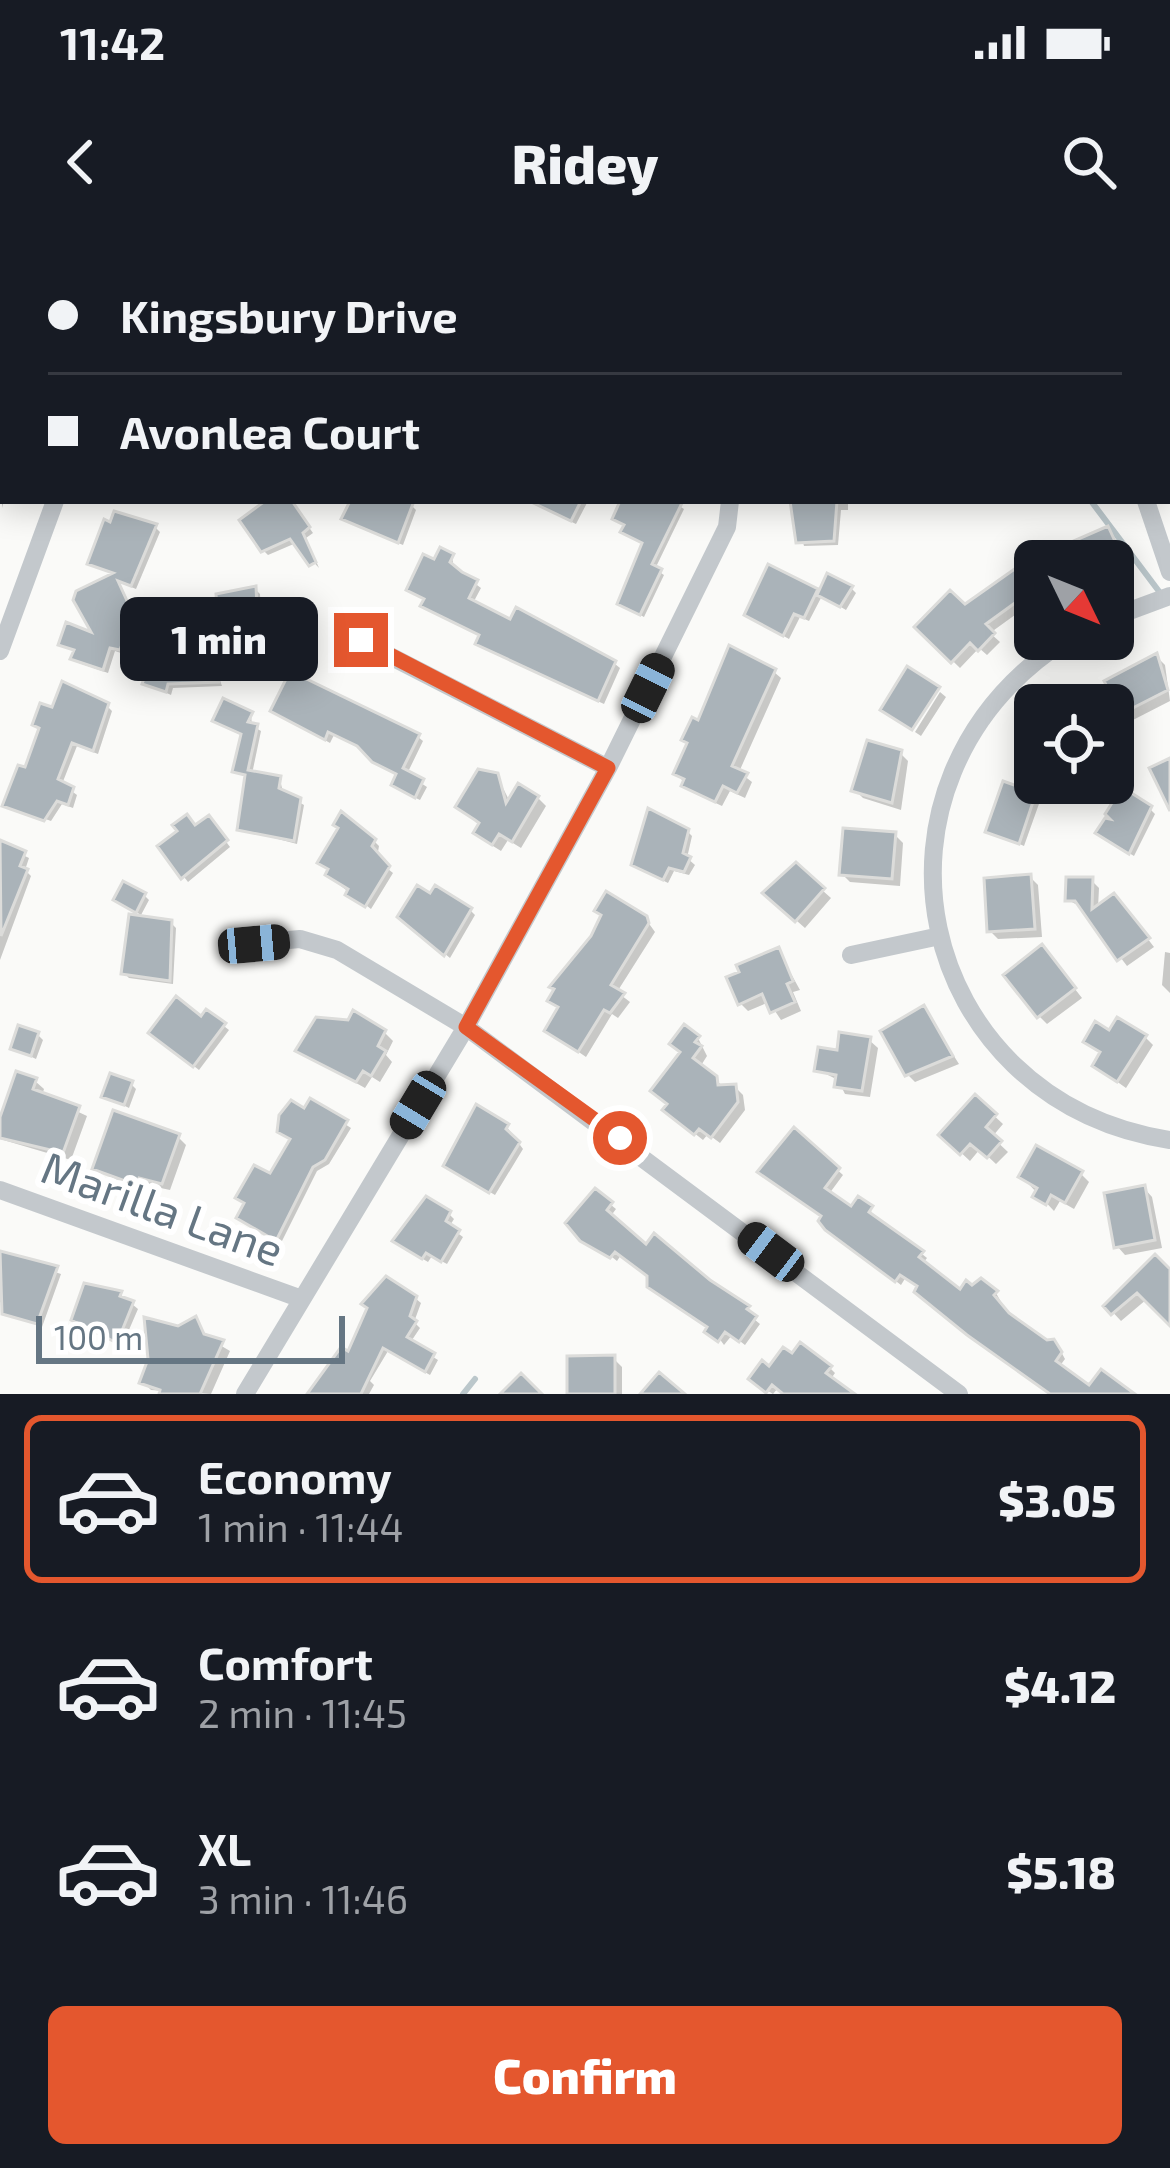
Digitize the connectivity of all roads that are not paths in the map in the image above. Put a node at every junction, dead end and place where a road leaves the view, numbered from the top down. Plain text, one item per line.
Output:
1 (54, 504) edge
2 (730, 504) edge
3 (1147, 504) edge
4 (1170, 572) edge
5 (1170, 596) edge
6 (1134, 609) edge
7 (340, 616) dead end
8 (0, 652) edge
9 (1036, 660) edge
10 (608, 768) junction
11 (940, 936) junction
12 (254, 944) dead end
13 (851, 955) dead end
14 (466, 1027) junction
15 (1170, 1140) edge
16 (0, 1190) edge
17 (299, 1298) junction
18 (245, 1394) edge
19 (959, 1394) edge

1 - 8 street
2 - 10 street
3 - 4 street
5 - 6 street
7 - 10 street
9 - 11 street
10 - 14 street
11 - 13 street
11 - 15 street
12 - 14 street
14 - 17 street
14 - 19 street
16 - 17 street, Marilla Lane
17 - 18 street

